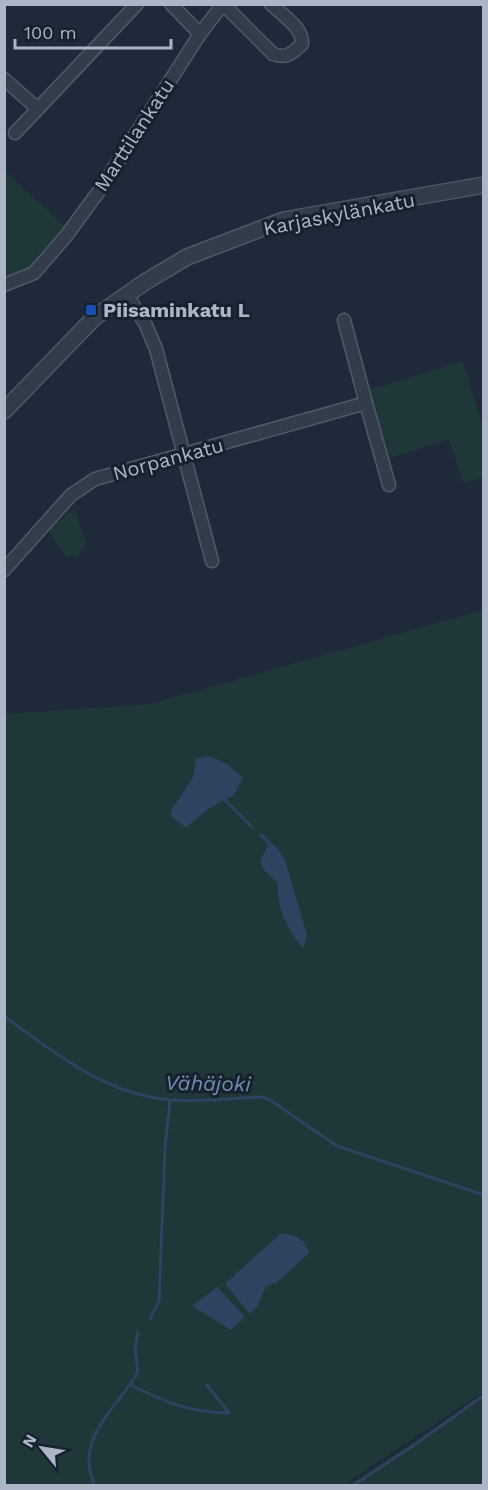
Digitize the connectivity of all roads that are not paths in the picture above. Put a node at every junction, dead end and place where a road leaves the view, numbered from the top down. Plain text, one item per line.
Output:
1 (137, 4) edge
2 (171, 4) edge
3 (223, 4) edge
4 (271, 4) edge
5 (200, 34) junction
6 (4, 79) edge
7 (38, 109) junction
8 (15, 133) dead end
9 (483, 185) edge
10 (4, 285) edge
11 (126, 294) junction
12 (344, 320) dead end
13 (366, 403) junction
14 (4, 411) edge
15 (185, 454) junction
16 (389, 485) dead end
17 (212, 561) dead end
18 (4, 570) edge

1 - 7 street
2 - 5 street
3 - 4 street
3 - 5 street, Marttilankatu
5 - 10 street, Marttilankatu
6 - 7 street
7 - 8 street
9 - 11 street, Karjaskylänkatu
11 - 14 street, Karjaskylänkatu
11 - 15 street
12 - 13 street
13 - 15 street, Norpankatu
13 - 16 street
15 - 17 street
15 - 18 street, Norpankatu

